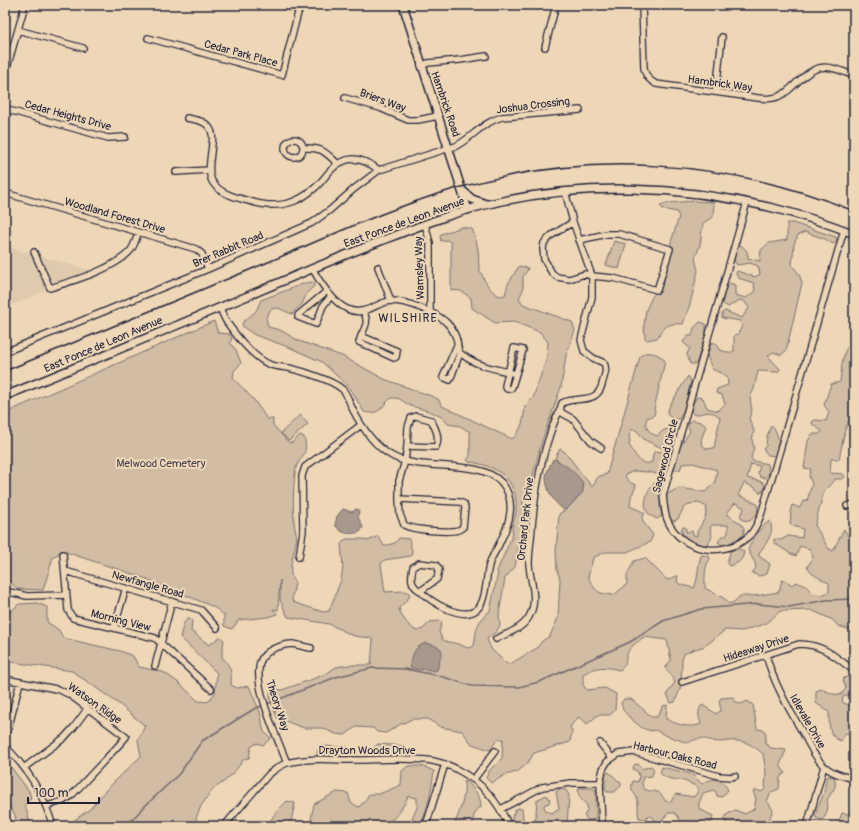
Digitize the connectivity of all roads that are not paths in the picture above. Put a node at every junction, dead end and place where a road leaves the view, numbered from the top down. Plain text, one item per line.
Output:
1 (25, 5) edge
2 (282, 5) edge
3 (403, 5) edge
4 (556, 5) edge
5 (642, 5) edge
6 (300, 7) edge
7 (18, 30) junction
8 (722, 37) dead end
9 (148, 38) dead end
10 (545, 47) dead end
11 (83, 48) dead end
12 (486, 56) dead end
13 (421, 66) junction
14 (5, 75) edge
15 (854, 76) edge
16 (716, 92) junction
17 (345, 98) dead end
18 (5, 109) edge
19 (580, 110) dead end
20 (438, 116) junction
21 (187, 118) dead end
22 (125, 137) dead end
23 (303, 148) dead end
24 (449, 149) junction
25 (338, 164) junction
26 (209, 170) junction
27 (379, 170) junction
28 (176, 172) dead end
29 (462, 191) junction
30 (565, 192) junction
31 (5, 193) edge
32 (747, 202) junction
33 (488, 204) junction
34 (468, 210) junction
35 (452, 214) junction
36 (573, 222) junction
37 (425, 224) junction
38 (844, 230) junction
39 (138, 233) junction
40 (854, 234) edge
41 (579, 240) junction
42 (34, 252) dead end
43 (378, 267) dead end
44 (312, 268) junction
45 (208, 269) junction
46 (592, 276) junction
47 (329, 293) junction
48 (391, 302) junction
49 (220, 307) junction
50 (363, 311) junction
51 (430, 312) junction
52 (361, 336) junction
53 (457, 344) junction
54 (5, 352) edge
55 (460, 353) junction
56 (508, 372) junction
57 (516, 374) junction
58 (5, 396) edge
59 (560, 409) junction
60 (361, 425) junction
61 (407, 446) junction
62 (601, 448) dead end
63 (405, 461) junction
64 (398, 499) junction
65 (854, 504) edge
66 (847, 506) dead end
67 (63, 554) dead end
68 (299, 557) dead end
69 (65, 571) junction
70 (126, 588) junction
71 (419, 590) junction
72 (5, 591) edge
73 (65, 595) junction
74 (172, 601) junction
75 (114, 628) junction
76 (217, 628) dead end
77 (496, 639) dead end
78 (161, 643) junction
79 (310, 648) dead end
80 (766, 655) junction
81 (155, 666) dead end
82 (854, 671) edge
83 (5, 679) edge
84 (20, 682) junction
85 (682, 682) dead end
86 (211, 689) dead end
87 (88, 708) junction
88 (5, 736) edge
89 (600, 743) dead end
90 (5, 746) edge
91 (495, 751) dead end
92 (612, 758) junction
93 (287, 763) junction
94 (445, 764) junction
95 (824, 766) junction
96 (25, 768) junction
97 (735, 776) dead end
98 (474, 779) junction
99 (854, 779) edge
100 (600, 783) junction
101 (47, 806) junction
102 (501, 809) junction
103 (53, 826) edge
104 (224, 826) edge
105 (424, 826) edge
106 (508, 826) edge
107 (602, 826) edge
108 (807, 826) edge

1 - 7 street
2 - 6 street
3 - 13 main road, Hambrick Road
4 - 10 street
5 - 16 street, Hambrick Way
6 - 9 street, Cedar Park Place
7 - 11 street
7 - 14 street
8 - 16 street
12 - 13 street
13 - 20 main road, Hambrick Road
15 - 16 street, Hambrick Way
17 - 20 street, Briers Way
18 - 22 street, Cedar Heights Drive
19 - 24 street, Joshua Crossing
20 - 24 main road, Hambrick Road
21 - 26 street
23 - 25 street
24 - 27 street, Brer Rabbit Road
24 - 29 main road, Hambrick Road
25 - 26 street
25 - 27 street
26 - 28 street
27 - 45 street, Brer Rabbit Road
29 - 33 main road
29 - 34 main road, Hambrick Road
29 - 35 main road
30 - 32 main road, East Ponce de Leon Avenue
30 - 33 main road, East Ponce de Leon Avenue
30 - 36 street
31 - 39 street, Woodland Forest Drive
32 - 38 main road, East Ponce de Leon Avenue
32 - 38 street, Sagewood Circle
33 - 34 main road, East Ponce de Leon Avenue
34 - 35 main road, East Ponce de Leon Avenue
35 - 37 main road, East Ponce de Leon Avenue
36 - 41 street
36 - 46 street
37 - 44 main road, East Ponce de Leon Avenue
37 - 51 street, Wamsley Way
38 - 40 main road, East Ponce de Leon Avenue
39 - 42 street
39 - 45 street, Woodland Forest Drive
41 - 46 street
41 - 46 street
43 - 48 street
44 - 47 street
44 - 49 main road, East Ponce de Leon Avenue
45 - 54 street, Brer Rabbit Road
46 - 59 street
47 - 47 street
47 - 50 street
48 - 50 street
48 - 51 street
49 - 58 main road, East Ponce de Leon Avenue
49 - 60 street
50 - 52 street
51 - 53 street
52 - 52 street
53 - 55 street
53 - 55 street
55 - 56 street
56 - 57 street
56 - 57 street
56 - 57 street
59 - 62 street
59 - 77 street, Orchard Park Drive
60 - 63 street
60 - 68 street
61 - 61 street
61 - 63 street
63 - 64 street
63 - 71 street
64 - 64 street
65 - 66 street
67 - 69 street, Morning View
69 - 70 street, Newfangle Road
69 - 73 street, Morning View
70 - 74 street, Newfangle Road
70 - 75 street
71 - 71 street
72 - 73 street
73 - 75 street, Morning View
74 - 76 street, Newfangle Road
74 - 78 street
75 - 78 street, Morning View
78 - 81 street
78 - 86 street, Morning View
79 - 93 street, Theory Way
80 - 82 street, Hideaway Drive
80 - 85 street, Hideaway Drive
80 - 95 street, Idlevale Drive
83 - 84 street, Watson Ridge
84 - 87 street, Watson Ridge
84 - 88 street
87 - 96 street
87 - 101 street, Watson Ridge
89 - 92 street
90 - 96 street
91 - 98 street
92 - 97 street, Harbour Oaks Road
92 - 100 street
93 - 94 street, Drayton Woods Drive
93 - 104 street, Drayton Woods Drive
94 - 98 street, Drayton Woods Drive
94 - 105 street
95 - 99 street, Idlevale Drive
95 - 108 street
96 - 101 street
98 - 102 street, Drayton Woods Drive
100 - 102 street
100 - 107 street
101 - 103 street
102 - 106 street, Drayton Woods Drive

